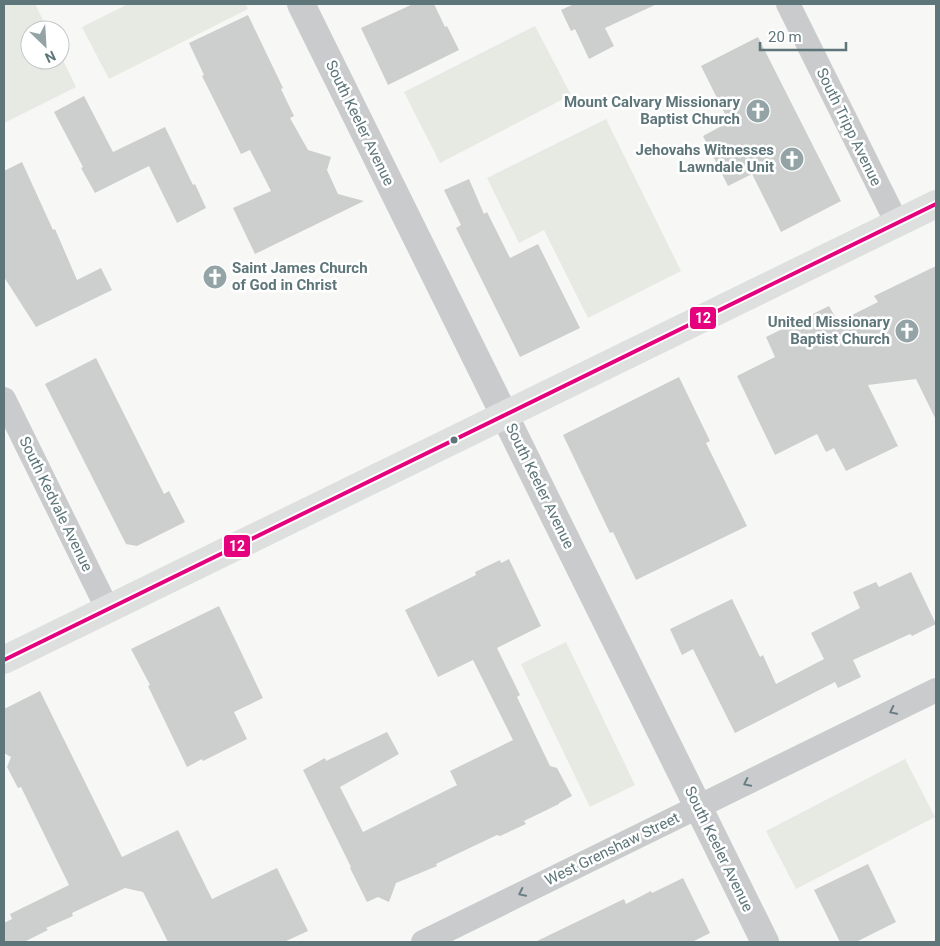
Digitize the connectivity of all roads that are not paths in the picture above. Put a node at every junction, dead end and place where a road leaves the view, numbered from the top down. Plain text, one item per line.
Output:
1 (301, 4) edge
2 (788, 4) edge
3 (936, 204) edge
4 (897, 223) junction
5 (4, 399) edge
6 (504, 415) junction
7 (108, 610) junction
8 (4, 660) edge
9 (936, 690) edge
10 (698, 807) junction
11 (422, 942) edge
12 (765, 942) edge

1 - 6 street, South Keeler Avenue
2 - 4 street, South Tripp Avenue
3 - 4 main road
4 - 6 main road
5 - 7 street, South Kedvale Avenue
6 - 7 main road
6 - 10 street, South Keeler Avenue
7 - 8 main road
9 -> 10 street, West Grenshaw Street
10 -> 11 street, West Grenshaw Street
10 - 12 street, South Keeler Avenue

